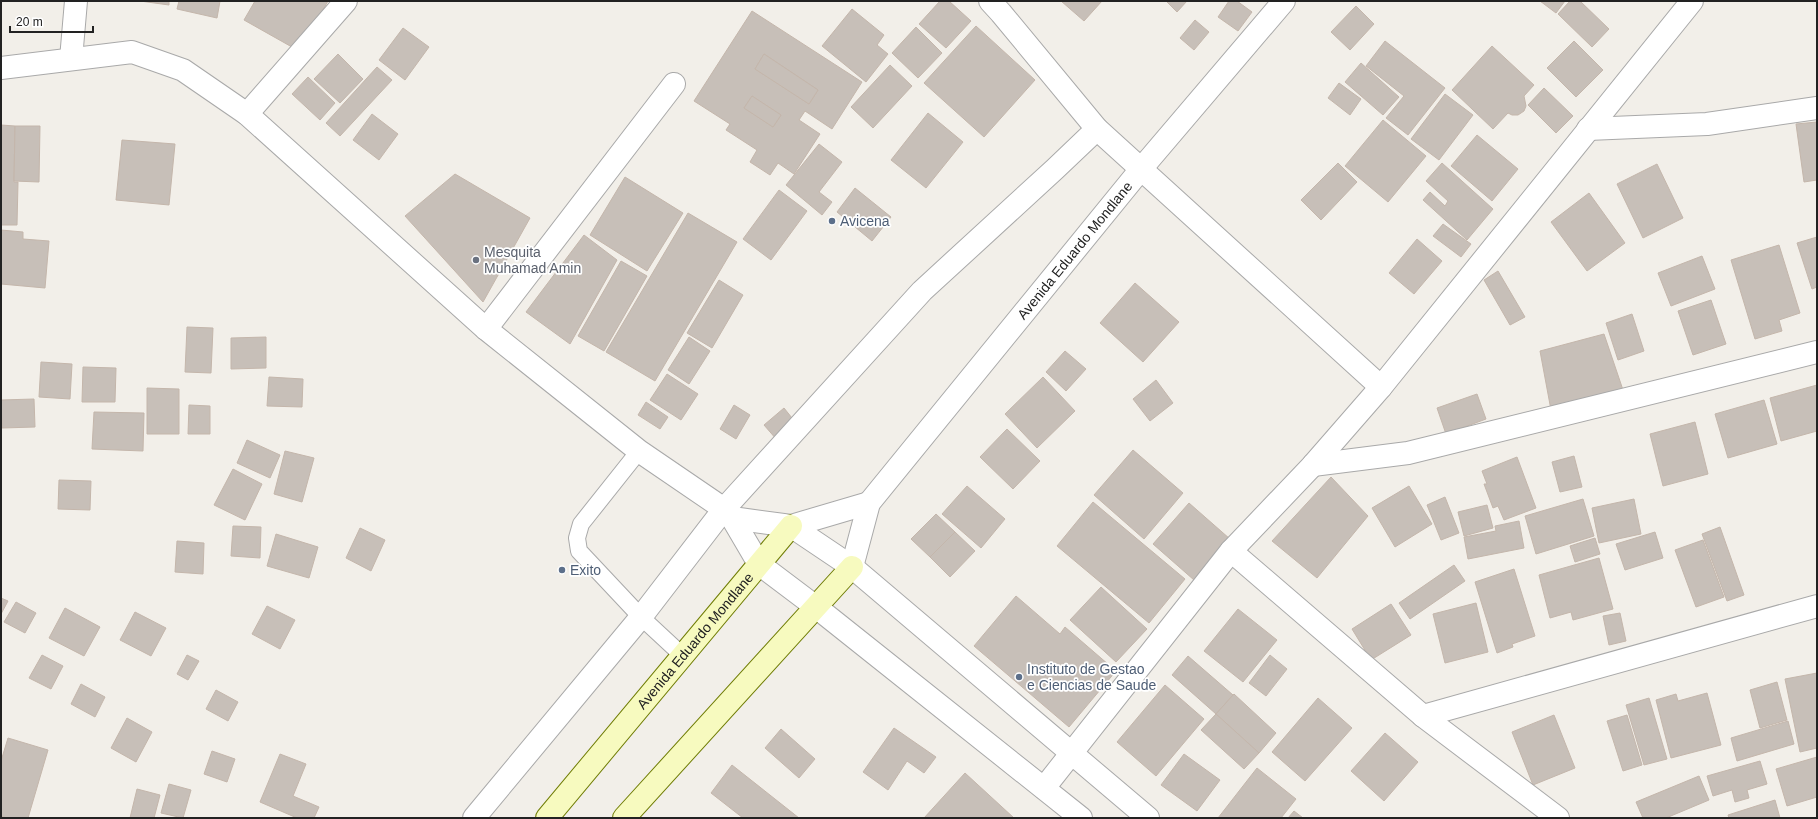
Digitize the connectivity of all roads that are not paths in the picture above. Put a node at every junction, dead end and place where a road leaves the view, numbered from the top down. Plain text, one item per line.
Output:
1 (76, 1) edge
2 (346, 1) edge
3 (990, 1) edge
4 (1284, 1) edge
5 (1683, 4) edge
6 (71, 59) junction
7 (1, 68) edge
8 (674, 84) dead end
9 (1817, 108) edge
10 (247, 114) junction
11 (1097, 129) junction
12 (1588, 129) junction
13 (1141, 169) junction
14 (486, 329) junction
15 (1817, 352) edge
16 (1382, 387) junction
17 (639, 451) junction
18 (1313, 465) junction
19 (869, 503) junction
20 (728, 514) junction
21 (792, 526) junction
22 (1231, 551) junction
23 (759, 564) junction
24 (852, 567) junction
25 (1817, 606) edge
26 (816, 607) junction
27 (642, 617) junction
28 (683, 656) junction
29 (1424, 716) junction
30 (1070, 753) junction
31 (1044, 788) junction
32 (474, 818) edge
33 (547, 818) edge
34 (624, 818) edge
35 (1081, 818) edge
36 (1148, 818) edge
37 (1558, 818) edge

1 - 6 street
2 - 10 street
3 - 11 street
4 - 13 street, Avenida Eduardo Mondlane
5 - 12 street
6 - 7 street
6 - 10 street
8 - 14 street
9 - 12 street
10 - 14 street
11 - 13 street
11 - 20 street
12 - 16 street
13 - 16 street
13 - 19 street, Avenida Eduardo Mondlane
14 - 17 street
15 - 18 street
16 - 18 street
17 - 20 street
17 - 27 lane
18 - 22 street
19 - 21 street
19 - 24 street, Avenida Eduardo Mondlane
20 - 21 street
20 - 23 street
20 - 27 street
21 - 23 main road, Avenida Eduardo Mondlane
21 - 24 street
22 - 29 street
22 - 30 street
23 - 26 street
23 - 28 main road, Avenida Eduardo Mondlane
24 - 26 main road, Avenida Eduardo Mondlane
24 - 30 street
25 - 29 street
26 - 31 street
26 - 34 main road, Avenida Eduardo Mondlane
27 - 28 lane
27 - 32 street
28 - 33 main road, Avenida Eduardo Mondlane
29 - 37 street
30 - 31 street
30 - 36 street
31 - 35 street

